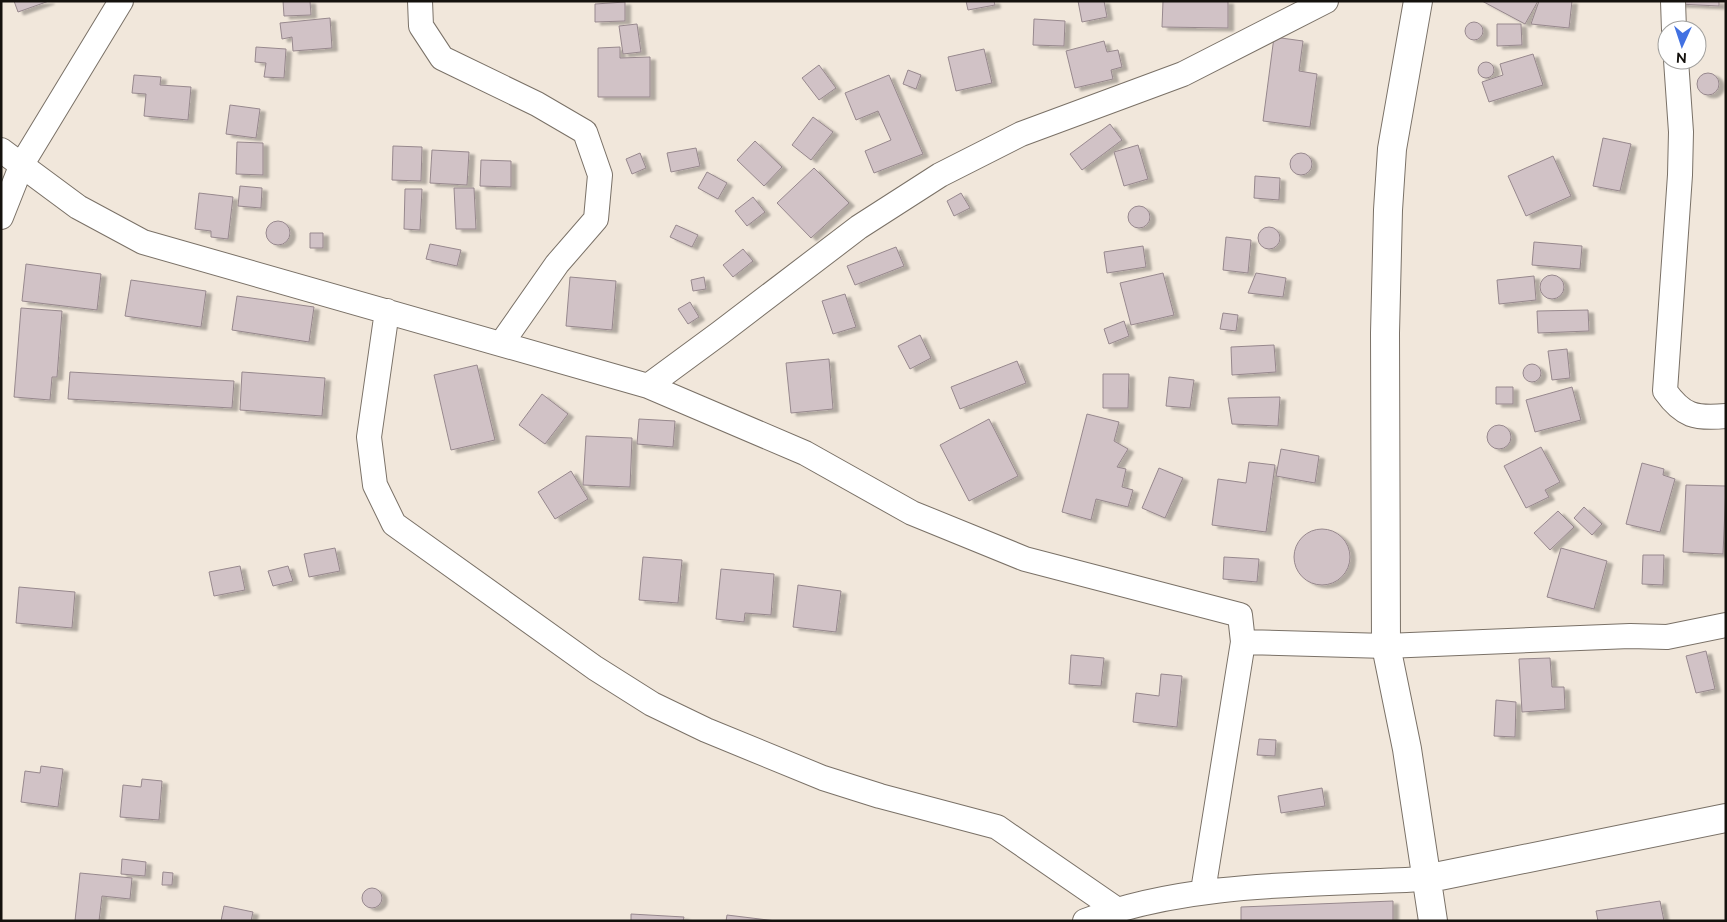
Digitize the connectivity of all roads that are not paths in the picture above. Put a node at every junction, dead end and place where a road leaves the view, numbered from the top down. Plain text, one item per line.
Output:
1 (121, 1) edge
2 (420, 1) edge
3 (1326, 1) edge
4 (1418, 1) edge
5 (1673, 1) edge
6 (1674, 20) edge
7 (1677, 70) edge
8 (1, 150) edge
9 (22, 164) junction
10 (1, 217) edge
11 (386, 311) junction
12 (501, 344) junction
13 (648, 386) junction
14 (1726, 416) edge
15 (1726, 625) edge
16 (1243, 642) junction
17 (1386, 646) junction
18 (1726, 818) edge
19 (1425, 879) junction
20 (1203, 891) junction
21 (1116, 909) junction
22 (1085, 921) edge
23 (1432, 921) edge

1 - 9 street
2 - 12 street
3 - 13 street
4 - 17 street
5 - 6 street
7 - 14 street
8 - 9 street
9 - 10 street
9 - 11 street
11 - 12 street
11 - 21 street
12 - 13 street
13 - 16 street
15 - 17 street
16 - 17 street
16 - 20 street
17 - 19 street
18 - 19 street
19 - 20 street
19 - 23 street
20 - 21 street
21 - 22 street

